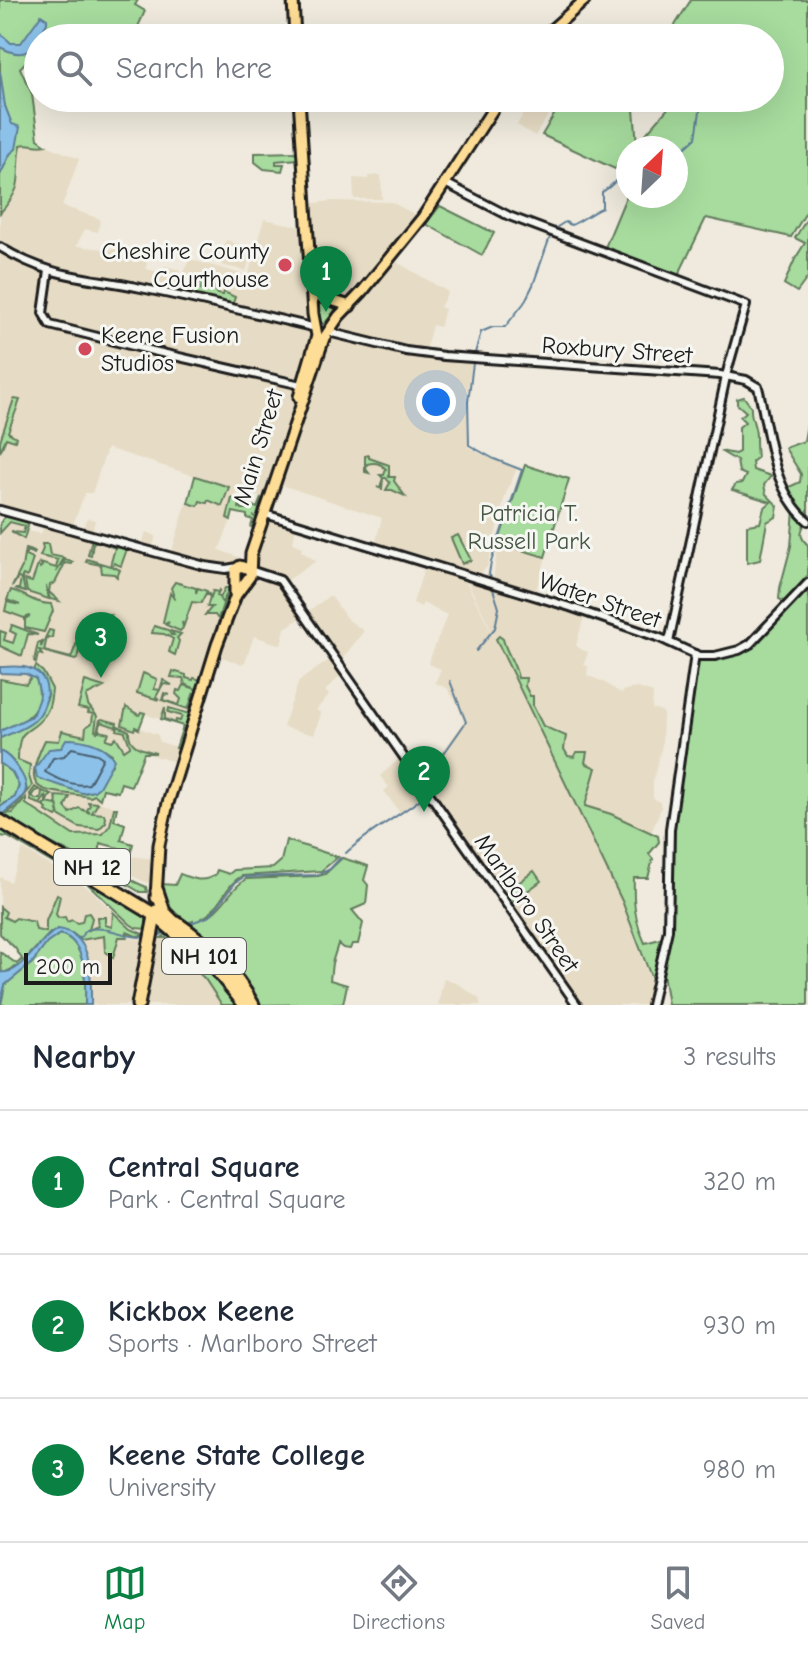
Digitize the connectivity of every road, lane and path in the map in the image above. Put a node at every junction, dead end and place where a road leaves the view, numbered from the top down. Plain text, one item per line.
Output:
1 (293, 0) edge
2 (585, 0) edge
3 (294, 24) edge
4 (558, 24) edge
5 (300, 112) edge
6 (491, 112) edge
7 (445, 183) junction
8 (0, 247) edge
9 (49, 271) junction
10 (337, 303) junction
11 (315, 306) junction
12 (350, 306) junction
13 (339, 316) junction
14 (303, 325) junction
15 (330, 328) junction
16 (318, 337) junction
17 (727, 376) junction
18 (301, 385) junction
19 (0, 510) edge
20 (265, 514) junction
21 (808, 521) edge
22 (243, 572) junction
23 (281, 582) junction
24 (808, 583) edge
25 (669, 642) junction
26 (695, 654) junction
27 (0, 821) edge
28 (28, 836) junction
29 (156, 890) junction
30 (135, 893) junction
31 (154, 911) junction
32 (173, 925) junction
33 (153, 933) junction
34 (147, 958) junction
35 (138, 1005) edge
36 (245, 1005) edge
37 (253, 1005) edge
38 (577, 1005) edge
39 (651, 1005) edge

1 - 3 main road
2 - 4 main road
5 - 11 main road
6 - 7 main road
7 - 12 main road
7 - 17 street
8 - 9 street
9 - 14 street
9 - 18 street
10 - 11 main road
10 - 12 main road
10 - 13 main road
11 - 14 street
11 - 15 main road
11 - 16 main road
12 - 13 main road
13 - 15 main road
14 - 16 street
15 - 16 main road
15 - 17 street, Roxbury Street
16 - 18 main road, Main Street
16 - 20 main road, Main Street
17 - 21 street, Roxbury Street
17 - 25 street
18 - 22 main road, Main Street
19 - 22 street
20 - 22 main road, Main Street
20 - 25 street, Water Street
22 - 23 street
22 - 23 street
22 - 29 main road, Main Street
23 - 38 street, Marlboro Street
24 - 26 street
25 - 26 street, Water Street
26 - 39 street
27 - 28 highway, NH 12
28 - 30 highway, NH 12
28 - 31 highway, NH 12
29 - 30 highway
29 - 31 main road, Main Street
29 - 32 highway
30 - 31 highway, NH 12
31 - 32 highway, NH 101
31 - 33 highway, Main Street / NH 12
31 - 34 highway, Main Street / NH 12
32 - 33 highway
32 - 36 highway, NH 101
32 - 37 highway, NH 101
33 - 34 highway, Main Street / NH 12
34 - 35 highway, Main Street / NH 12

